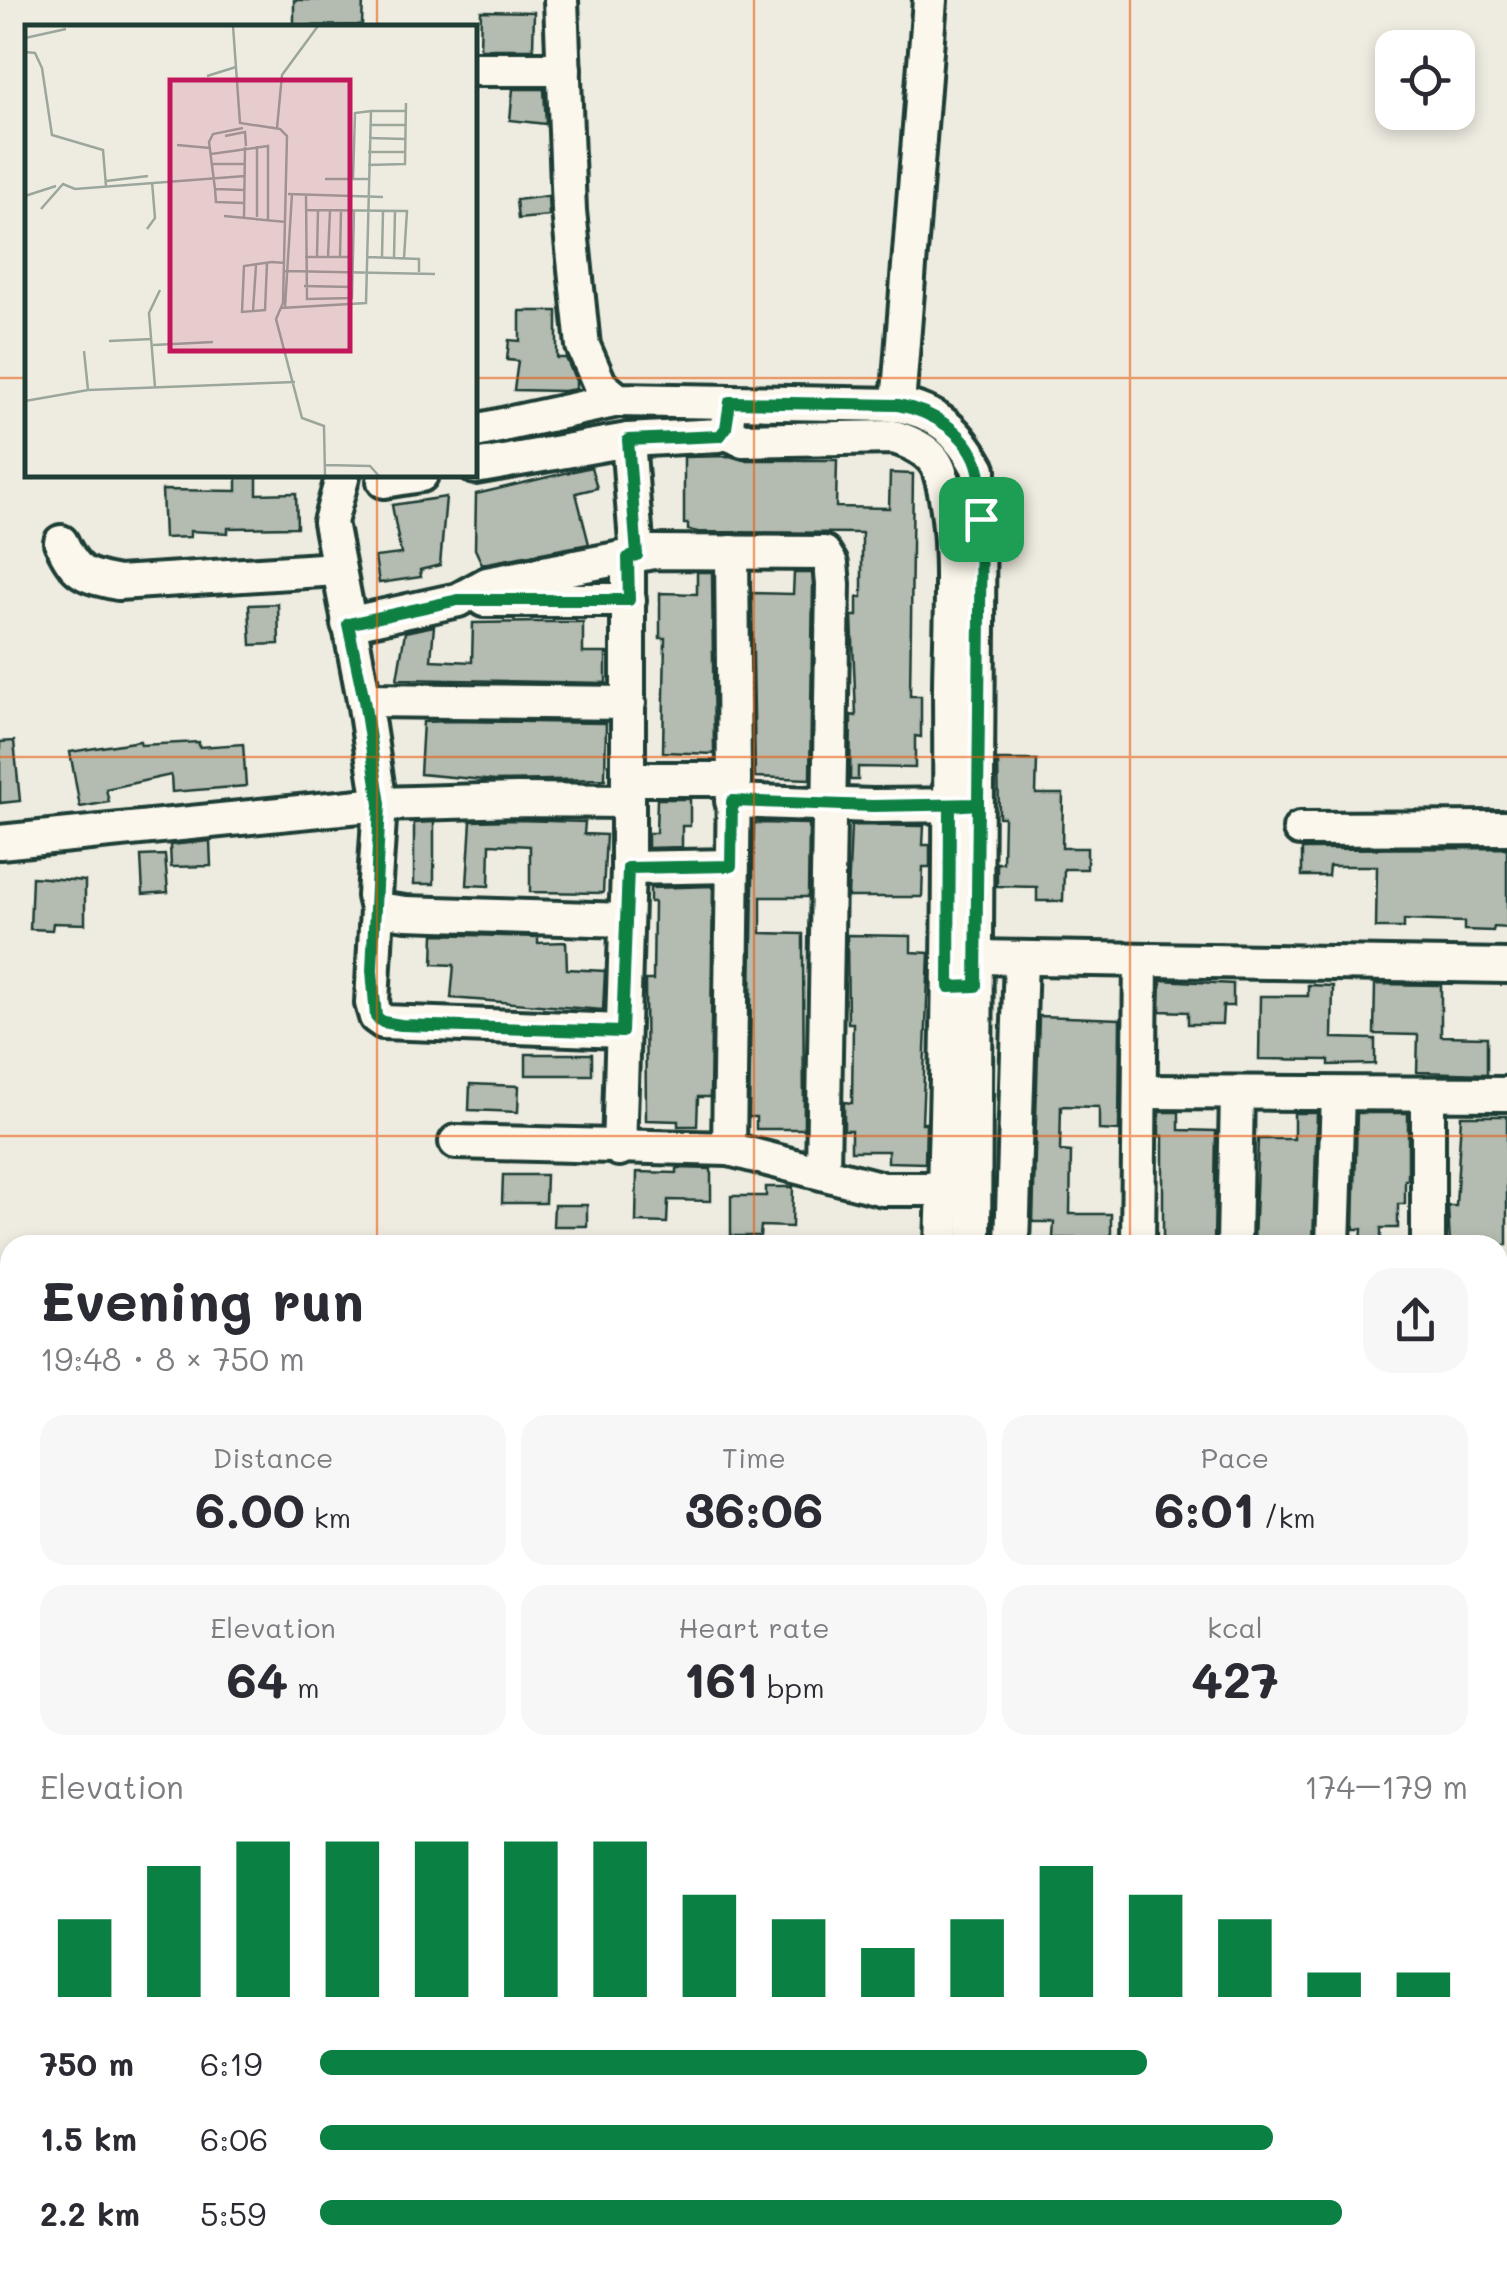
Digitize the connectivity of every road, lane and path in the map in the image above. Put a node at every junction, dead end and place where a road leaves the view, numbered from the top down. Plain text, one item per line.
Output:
1 (561, 0) edge
2 (930, 0) edge
3 (564, 68) junction
4 (478, 69) edge
5 (618, 400) junction
6 (898, 405) junction
7 (727, 417) junction
8 (478, 430) edge
9 (628, 440) junction
10 (478, 466) edge
11 (343, 478) edge
12 (403, 478) edge
13 (384, 481) dead end
14 (62, 542) dead end
15 (732, 552) junction
16 (632, 556) junction
17 (337, 570) junction
18 (458, 600) junction
19 (629, 600) junction
20 (348, 624) junction
21 (364, 700) junction
22 (629, 703) junction
23 (628, 790) junction
24 (733, 790) junction
25 (380, 804) junction
26 (828, 805) junction
27 (964, 805) junction
28 (1507, 828) edge
29 (1300, 829) dead end
30 (0, 842) edge
31 (731, 866) junction
32 (628, 868) junction
33 (376, 909) junction
34 (626, 920) junction
35 (1021, 958) junction
36 (1141, 960) junction
37 (1507, 966) edge
38 (967, 977) junction
39 (622, 1032) junction
40 (1140, 1092) junction
41 (1238, 1094) junction
42 (1338, 1094) junction
43 (1428, 1094) junction
44 (1507, 1094) edge
45 (456, 1142) dead end
46 (619, 1149) junction
47 (729, 1149) junction
48 (822, 1171) junction
49 (967, 1210) edge
50 (1012, 1232) edge
51 (949, 1235) edge
52 (1138, 1235) edge
53 (1234, 1235) edge
54 (1333, 1235) edge
55 (1428, 1235) edge

1 - 3 street
2 - 6 street
3 - 4 street
3 - 5 street
5 - 7 street
5 - 8 street
6 - 7 street
6 - 27 street
7 - 9 street
7 - 27 street
9 - 10 street
9 - 16 street
11 - 17 street
12 - 13 street
14 - 17 street
15 - 16 street
15 - 24 street
15 - 26 street
16 - 18 street
16 - 19 street
17 - 20 street
18 - 19 street
18 - 20 street
19 - 22 street
20 - 21 street
21 - 22 street
21 - 25 street
22 - 23 street
23 - 24 street
23 - 25 street
23 - 32 street
24 - 26 street
24 - 31 street
25 - 30 street
25 - 33 street
26 - 27 street
26 - 48 street
27 - 38 street
28 - 29 street
31 - 32 street
31 - 47 street
32 - 34 street
33 - 34 street
33 - 39 street
34 - 39 street
35 - 36 street
35 - 38 street
35 - 50 street
36 - 37 street
36 - 40 street
38 - 49 street
39 - 46 street
40 - 41 street
40 - 52 street
41 - 42 street
41 - 53 street
42 - 43 street
42 - 54 street
43 - 44 street
43 - 55 street
45 - 46 street
46 - 47 street
47 - 48 street
48 - 49 street
49 - 50 street
49 - 51 street

